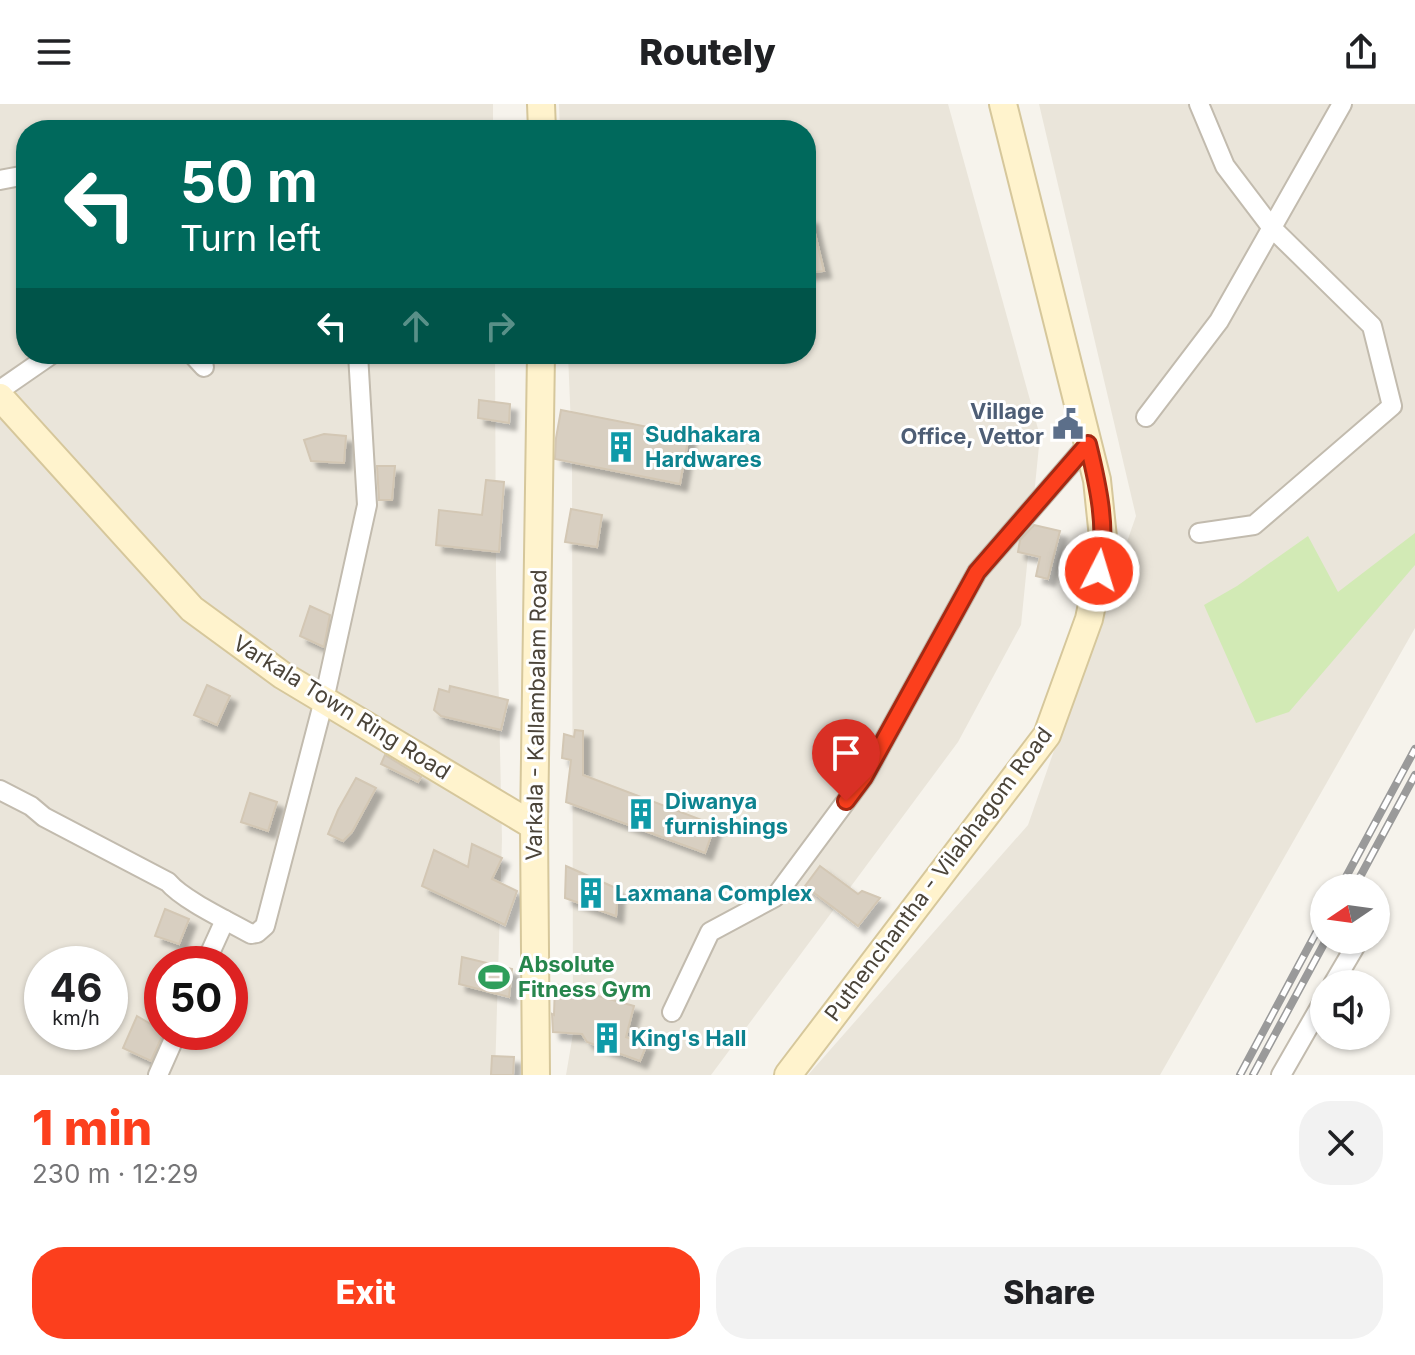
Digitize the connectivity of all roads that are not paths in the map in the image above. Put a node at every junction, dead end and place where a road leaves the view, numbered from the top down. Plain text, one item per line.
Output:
1 (1003, 104) edge
2 (1199, 104) edge
3 (1342, 104) edge
4 (1272, 228) junction
5 (38, 364) edge
6 (359, 364) edge
7 (541, 364) edge
8 (0, 390) edge
9 (0, 397) edge
10 (1146, 417) dead end
11 (1088, 444) junction
12 (1199, 533) dead end
13 (324, 700) junction
14 (0, 790) edge
15 (534, 826) junction
16 (225, 920) junction
17 (213, 946) edge
18 (672, 1012) dead end
19 (1310, 1024) edge
20 (169, 1050) edge
21 (158, 1075) edge
22 (536, 1075) edge
23 (788, 1075) edge
24 (1281, 1075) edge

1 - 11 main road, Puthenchantha - Vilabhagom Road
2 - 4 street
3 - 4 street
4 - 10 street
4 - 12 street
5 - 8 street
6 - 13 street
7 - 15 main road, Varkala - Kallambalam Road
9 - 13 main road, Varkala Town Ring Road
11 - 18 street
11 - 23 main road, Puthenchantha - Vilabhagom Road
13 - 15 main road, Varkala Town Ring Road
13 - 16 street
14 - 16 street
15 - 22 main road, Varkala - Kallambalam Road
16 - 17 street
19 - 24 street
20 - 21 street

